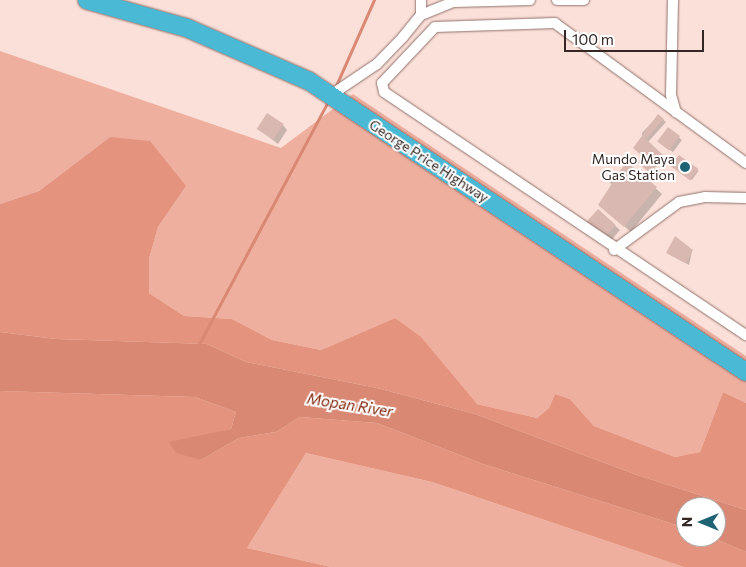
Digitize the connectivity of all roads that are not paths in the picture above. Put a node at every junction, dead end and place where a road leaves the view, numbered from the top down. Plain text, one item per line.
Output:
1 (87, 0) edge
2 (421, 0) edge
3 (530, 0) edge
4 (557, 0) edge
5 (584, 0) edge
6 (673, 0) edge
7 (498, 2) edge
8 (123, 5) edge
9 (421, 15) junction
10 (328, 96) junction
11 (676, 112) junction
12 (746, 163) edge
13 (746, 198) edge
14 (614, 250) junction
15 (746, 336) edge
16 (746, 372) edge

1 - 8 highway, George Price Highway
2 - 9 street
3 - 7 street
4 - 5 street
6 - 11 street
7 - 9 street
8 - 10 highway, George Price Highway
9 - 10 street
10 - 16 highway, George Price Highway
11 - 12 street
11 - 14 street
13 - 14 street
14 - 15 street

